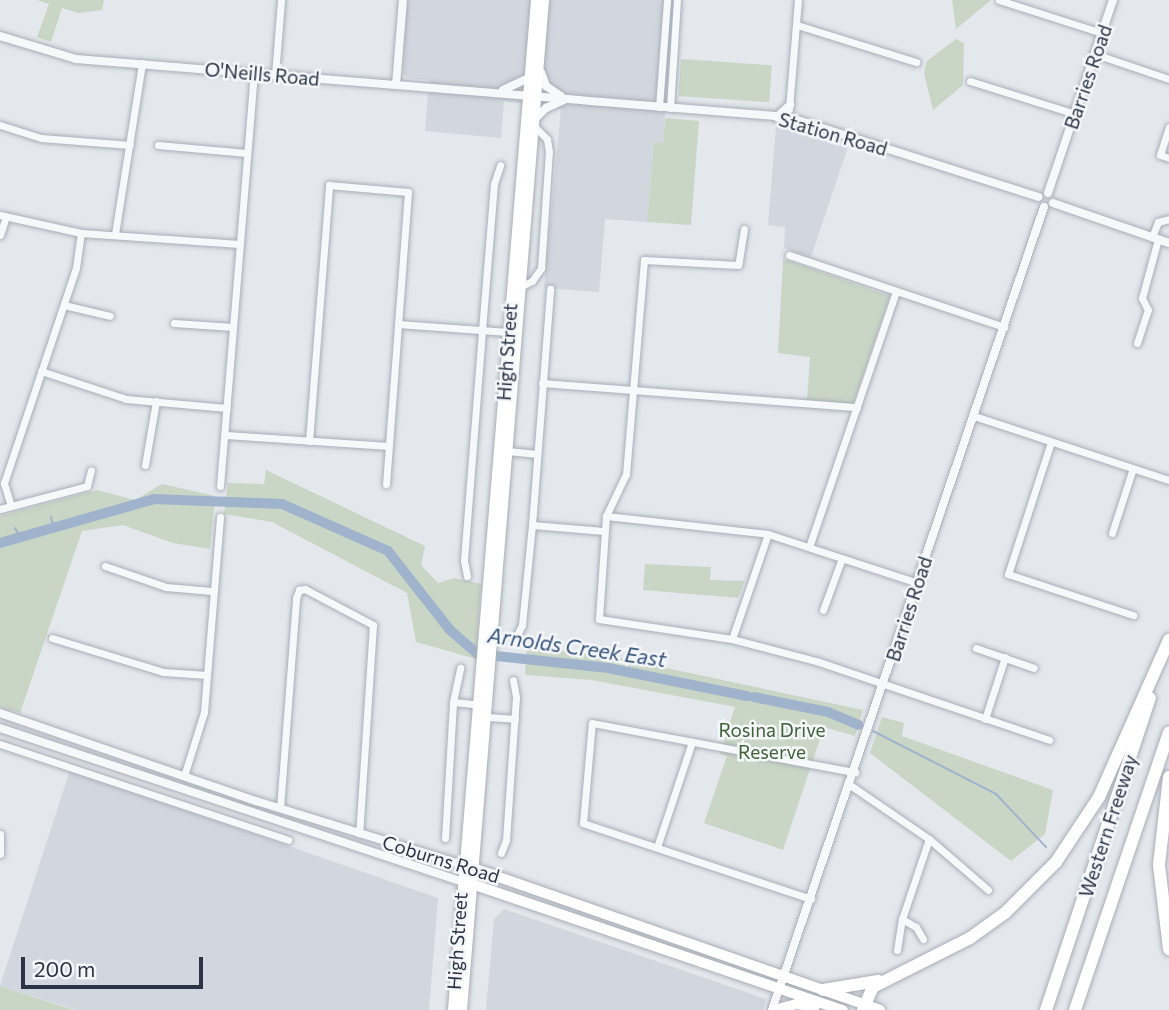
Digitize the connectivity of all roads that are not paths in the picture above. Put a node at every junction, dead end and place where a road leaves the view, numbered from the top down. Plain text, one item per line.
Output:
1 (281, 0) edge
2 (403, 0) edge
3 (536, 0) edge
4 (544, 0) edge
5 (667, 0) edge
6 (677, 0) edge
7 (798, 0) edge
8 (999, 0) edge
9 (1114, 0) edge
10 (796, 25) junction
11 (1102, 33) junction
12 (0, 36) edge
13 (1095, 54) junction
14 (916, 62) dead end
15 (142, 63) junction
16 (539, 66) junction
17 (254, 73) junction
18 (275, 75) junction
19 (529, 78) junction
20 (1169, 79) edge
21 (970, 81) dead end
22 (396, 85) junction
23 (493, 92) junction
24 (533, 96) junction
25 (567, 99) junction
26 (790, 105) junction
27 (659, 107) junction
28 (670, 108) junction
29 (1075, 114) junction
30 (777, 117) junction
31 (788, 117) junction
32 (535, 123) junction
33 (0, 125) edge
34 (1169, 127) edge
35 (130, 145) junction
36 (158, 145) dead end
37 (247, 153) junction
38 (1169, 158) edge
39 (500, 165) dead end
40 (1048, 193) junction
41 (1039, 197) junction
42 (1053, 203) junction
43 (1044, 207) junction
44 (3, 216) edge
45 (1169, 219) edge
46 (744, 229) dead end
47 (80, 233) junction
48 (115, 234) junction
49 (0, 235) edge
50 (1155, 238) junction
51 (1169, 243) edge
52 (240, 244) junction
53 (789, 255) dead end
54 (522, 286) junction
55 (550, 289) dead end
56 (895, 292) junction
57 (64, 305) junction
58 (110, 316) dead end
59 (174, 323) dead end
60 (398, 324) junction
61 (233, 327) junction
62 (1004, 327) junction
63 (482, 330) junction
64 (512, 333) junction
65 (1136, 344) dead end
66 (41, 371) junction
67 (542, 383) junction
68 (632, 390) junction
69 (156, 401) junction
70 (857, 407) junction
71 (227, 408) junction
72 (974, 416) junction
73 (226, 435) junction
74 (309, 441) junction
75 (1051, 442) junction
76 (389, 446) junction
77 (504, 451) junction
78 (537, 454) junction
79 (145, 464) dead end
80 (1133, 468) junction
81 (91, 470) dead end
82 (1169, 480) edge
83 (386, 484) dead end
84 (220, 486) dead end
85 (11, 506) junction
86 (0, 509) edge
87 (606, 516) junction
88 (220, 517) dead end
89 (532, 525) junction
90 (604, 531) junction
91 (1112, 533) dead end
92 (768, 534) junction
93 (809, 547) junction
94 (842, 558) junction
95 (104, 566) dead end
96 (467, 576) dead end
97 (918, 583) junction
98 (212, 591) junction
99 (823, 610) dead end
100 (1133, 615) dead end
101 (516, 635) dead end
102 (51, 638) dead end
103 (732, 639) junction
104 (1169, 641) edge
105 (976, 648) dead end
106 (1005, 657) junction
107 (460, 668) dead end
108 (1034, 668) dead end
109 (208, 675) junction
110 (513, 680) dead end
111 (884, 684) junction
112 (453, 702) junction
113 (484, 705) junction
114 (0, 713) edge
115 (484, 717) junction
116 (515, 719) junction
117 (985, 719) junction
118 (0, 728) edge
119 (1169, 733) edge
120 (1049, 740) dead end
121 (692, 742) junction
122 (0, 744) edge
123 (52, 746) junction
124 (69, 752) junction
125 (33, 755) junction
126 (80, 771) junction
127 (855, 772) junction
128 (184, 776) junction
129 (1169, 777) edge
130 (850, 785) junction
131 (179, 788) junction
132 (236, 807) junction
133 (280, 808) junction
134 (230, 821) junction
135 (0, 834) edge
136 (359, 834) junction
137 (445, 838) dead end
138 (929, 839) junction
139 (288, 840) dead end
140 (657, 847) junction
141 (501, 853) dead end
142 (0, 854) edge
143 (463, 865) junction
144 (475, 870) junction
145 (461, 881) junction
146 (474, 885) junction
147 (988, 890) dead end
148 (811, 899) junction
149 (902, 919) junction
150 (669, 939) junction
151 (923, 939) dead end
152 (1169, 949) edge
153 (897, 950) dead end
154 (663, 951) junction
155 (893, 976) junction
156 (783, 979) junction
157 (778, 990) junction
158 (823, 990) junction
159 (826, 1004) junction
160 (865, 1008) edge
161 (453, 1010) edge
162 (462, 1010) edge
163 (773, 1010) edge
164 (842, 1010) edge
165 (880, 1010) edge
166 (1046, 1010) edge
167 (1075, 1010) edge

1 - 18 street
2 - 22 street
3 - 19 main road, High Street
4 - 16 main road, High Street
5 - 27 street
6 - 28 street
7 - 10 street
8 - 11 street
9 - 11 street, Barries Road
10 - 14 street
10 - 26 street
11 - 13 street, Barries Road
12 - 15 street, O'Neills Road
13 - 20 street
13 - 29 street, Barries Road
15 - 17 street, O'Neills Road
15 - 35 street
16 - 24 main road, High Street
16 - 25 street
17 - 18 street, O'Neills Road
17 - 37 street
18 - 22 street, O'Neills Road
19 - 23 street
19 - 24 main road, High Street
21 - 29 street
22 - 23 street, O'Neills Road
23 - 24 street, O'Neills Road
24 - 25 street, Station Road
24 - 32 main road, High Street
24 - 64 main road, High Street
25 - 27 street, Station Road
25 - 32 street
26 - 30 street
26 - 31 street
27 - 28 street, Station Road
28 - 30 street, Station Road
29 - 40 street, Barries Road
30 - 31 street, Station Road
31 - 41 street, Station Road
32 - 54 main road, High Street
32 - 54 street, High Street
33 - 35 street
34 - 38 street
35 - 48 street
36 - 37 street
37 - 52 street
39 - 63 street, High Street
40 - 41 street
40 - 42 street
41 - 43 street
42 - 43 street
42 - 50 street
43 - 62 street, Barries Road
44 - 47 street
44 - 49 street
45 - 50 street
46 - 68 street
47 - 48 street
47 - 57 street
48 - 52 street
50 - 51 street
50 - 65 street
52 - 61 street
53 - 56 street
54 - 64 main road, High Street
55 - 67 street, High Street
56 - 62 street
56 - 70 street
57 - 58 street
57 - 66 street
59 - 61 street
60 - 63 street
60 - 74 street
60 - 76 street
61 - 71 street
62 - 72 street, Barries Road
63 - 64 street
63 - 96 street, High Street
64 - 77 main road, High Street
66 - 69 street
66 - 85 street
67 - 68 street
67 - 78 street, High Street
68 - 70 street
68 - 87 street
69 - 71 street
69 - 79 street
70 - 93 street
71 - 73 street
72 - 75 street
72 - 97 street, Barries Road
73 - 74 street
73 - 84 street
74 - 76 street
75 - 80 street
75 - 100 street
76 - 83 street
77 - 78 street
77 - 113 main road, High Street
78 - 89 street, High Street
80 - 82 street
80 - 91 street
81 - 85 street
85 - 86 street
87 - 90 street
87 - 92 street
88 - 98 street
89 - 90 street
89 - 101 street, High Street
90 - 103 street
92 - 93 street
92 - 103 street
93 - 94 street
94 - 97 street
94 - 99 street
95 - 98 street
97 - 111 street, Barries Road
98 - 109 street
102 - 109 street
103 - 111 street
104 - 155 highway
104 - 166 highway, Western Freeway
105 - 106 street
106 - 108 street
106 - 117 street
107 - 112 street
109 - 128 street
110 - 116 street
111 - 117 street
111 - 127 street, Barries Road
112 - 113 street
112 - 137 street
113 - 115 main road, High Street
114 - 128 street, Coburns Road
115 - 116 street
115 - 143 main road, High Street
115 - 144 main road, High Street
116 - 141 street
117 - 120 street
118 - 123 street, Coburns Road
119 - 167 highway, Western Freeway
121 - 127 street
121 - 140 street
121 - 140 street
122 - 125 street
123 - 124 street, Coburns Road
123 - 125 street
124 - 126 street
124 - 131 street, Coburns Road
125 - 126 street
126 - 134 street
127 - 130 street, Barries Road
128 - 131 street
128 - 133 street, Coburns Road
129 - 152 highway
130 - 138 street
130 - 148 street, Barries Road
131 - 132 street, Coburns Road
132 - 134 street
132 - 145 street, Coburns Road
133 - 136 street, Coburns Road
133 - 136 street
134 - 139 street
135 - 142 street
136 - 143 street, Coburns Road
138 - 147 street
138 - 149 street
140 - 148 street
143 - 144 main road, Coburns Road
143 - 145 main road, High Street
144 - 146 main road, High Street
144 - 150 main road, Coburns Road
145 - 146 main road, Coburns Road
145 - 161 main road, High Street
146 - 154 main road, Coburns Road
146 - 162 main road, High Street
148 - 156 street, Barries Road
149 - 151 street
149 - 153 street
150 - 154 main road
150 - 156 main road, Coburns Road
154 - 157 main road, Coburns Road
155 - 158 highway
155 - 160 highway
156 - 157 street, Barries Road
156 - 158 main road, Coburns Road
157 - 159 main road, Coburns Road
157 - 163 street, Barries Road
158 - 160 main road, Coburns Road
159 - 163 main road
159 - 164 main road, Coburns Road
160 - 165 main road, Coburns Road

